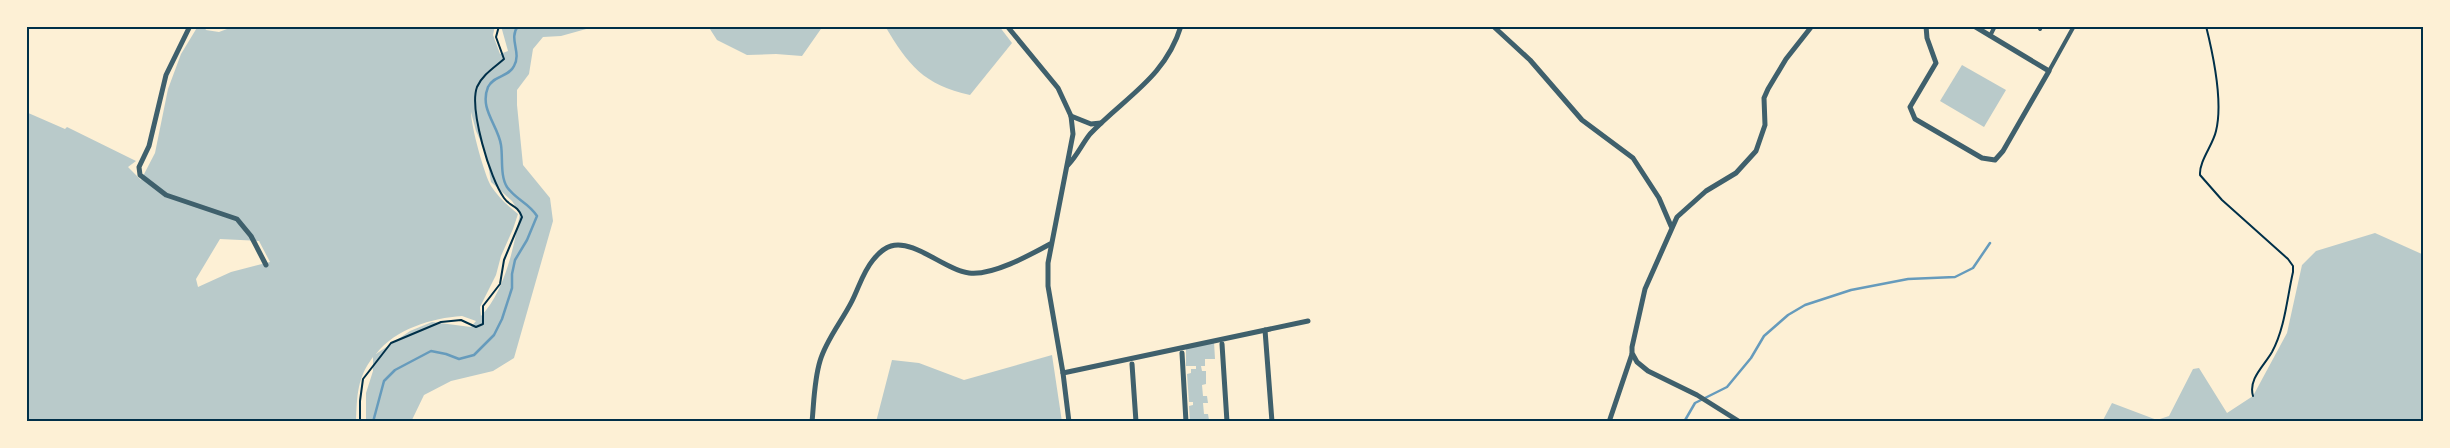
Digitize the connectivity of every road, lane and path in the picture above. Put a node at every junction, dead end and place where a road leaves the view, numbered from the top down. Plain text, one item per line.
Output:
1 (190, 26) edge
2 (498, 26) edge
3 (1007, 26) edge
4 (1180, 26) edge
5 (1812, 26) edge
6 (1926, 26) edge
7 (1974, 26) edge
8 (1995, 26) edge
9 (2074, 26) edge
10 (2206, 26) edge
11 (1495, 27) edge
12 (1990, 36) junction
13 (2049, 71) junction
14 (1072, 116) junction
15 (1102, 123) junction
16 (1068, 166) junction
17 (1671, 226) junction
18 (1050, 244) junction
19 (266, 264) dead end
20 (1308, 321) dead end
21 (1265, 330) junction
22 (1222, 344) dead end
23 (1182, 353) dead end
24 (1632, 353) junction
25 (1132, 364) dead end
26 (1063, 373) junction
27 (2253, 396) dead end
28 (360, 422) edge
29 (812, 422) edge
30 (1068, 422) edge
31 (1136, 422) edge
32 (1186, 422) edge
33 (1227, 422) edge
34 (1272, 422) edge
35 (1609, 422) edge
36 (1740, 422) edge

1 - 19 street
2 - 28 path
3 - 14 street
4 - 15 street
5 - 17 street
6 - 13 street
7 - 12 street
8 - 12 street
9 - 13 street
10 - 27 path
11 - 17 street
12 - 13 street
14 - 15 street
14 - 16 street
15 - 16 street
16 - 18 street
17 - 24 street
18 - 26 street
18 - 29 street
20 - 21 street
21 - 26 street
21 - 34 street
22 - 33 street
23 - 32 street
24 - 35 street
24 - 36 street
25 - 31 street
26 - 30 street

